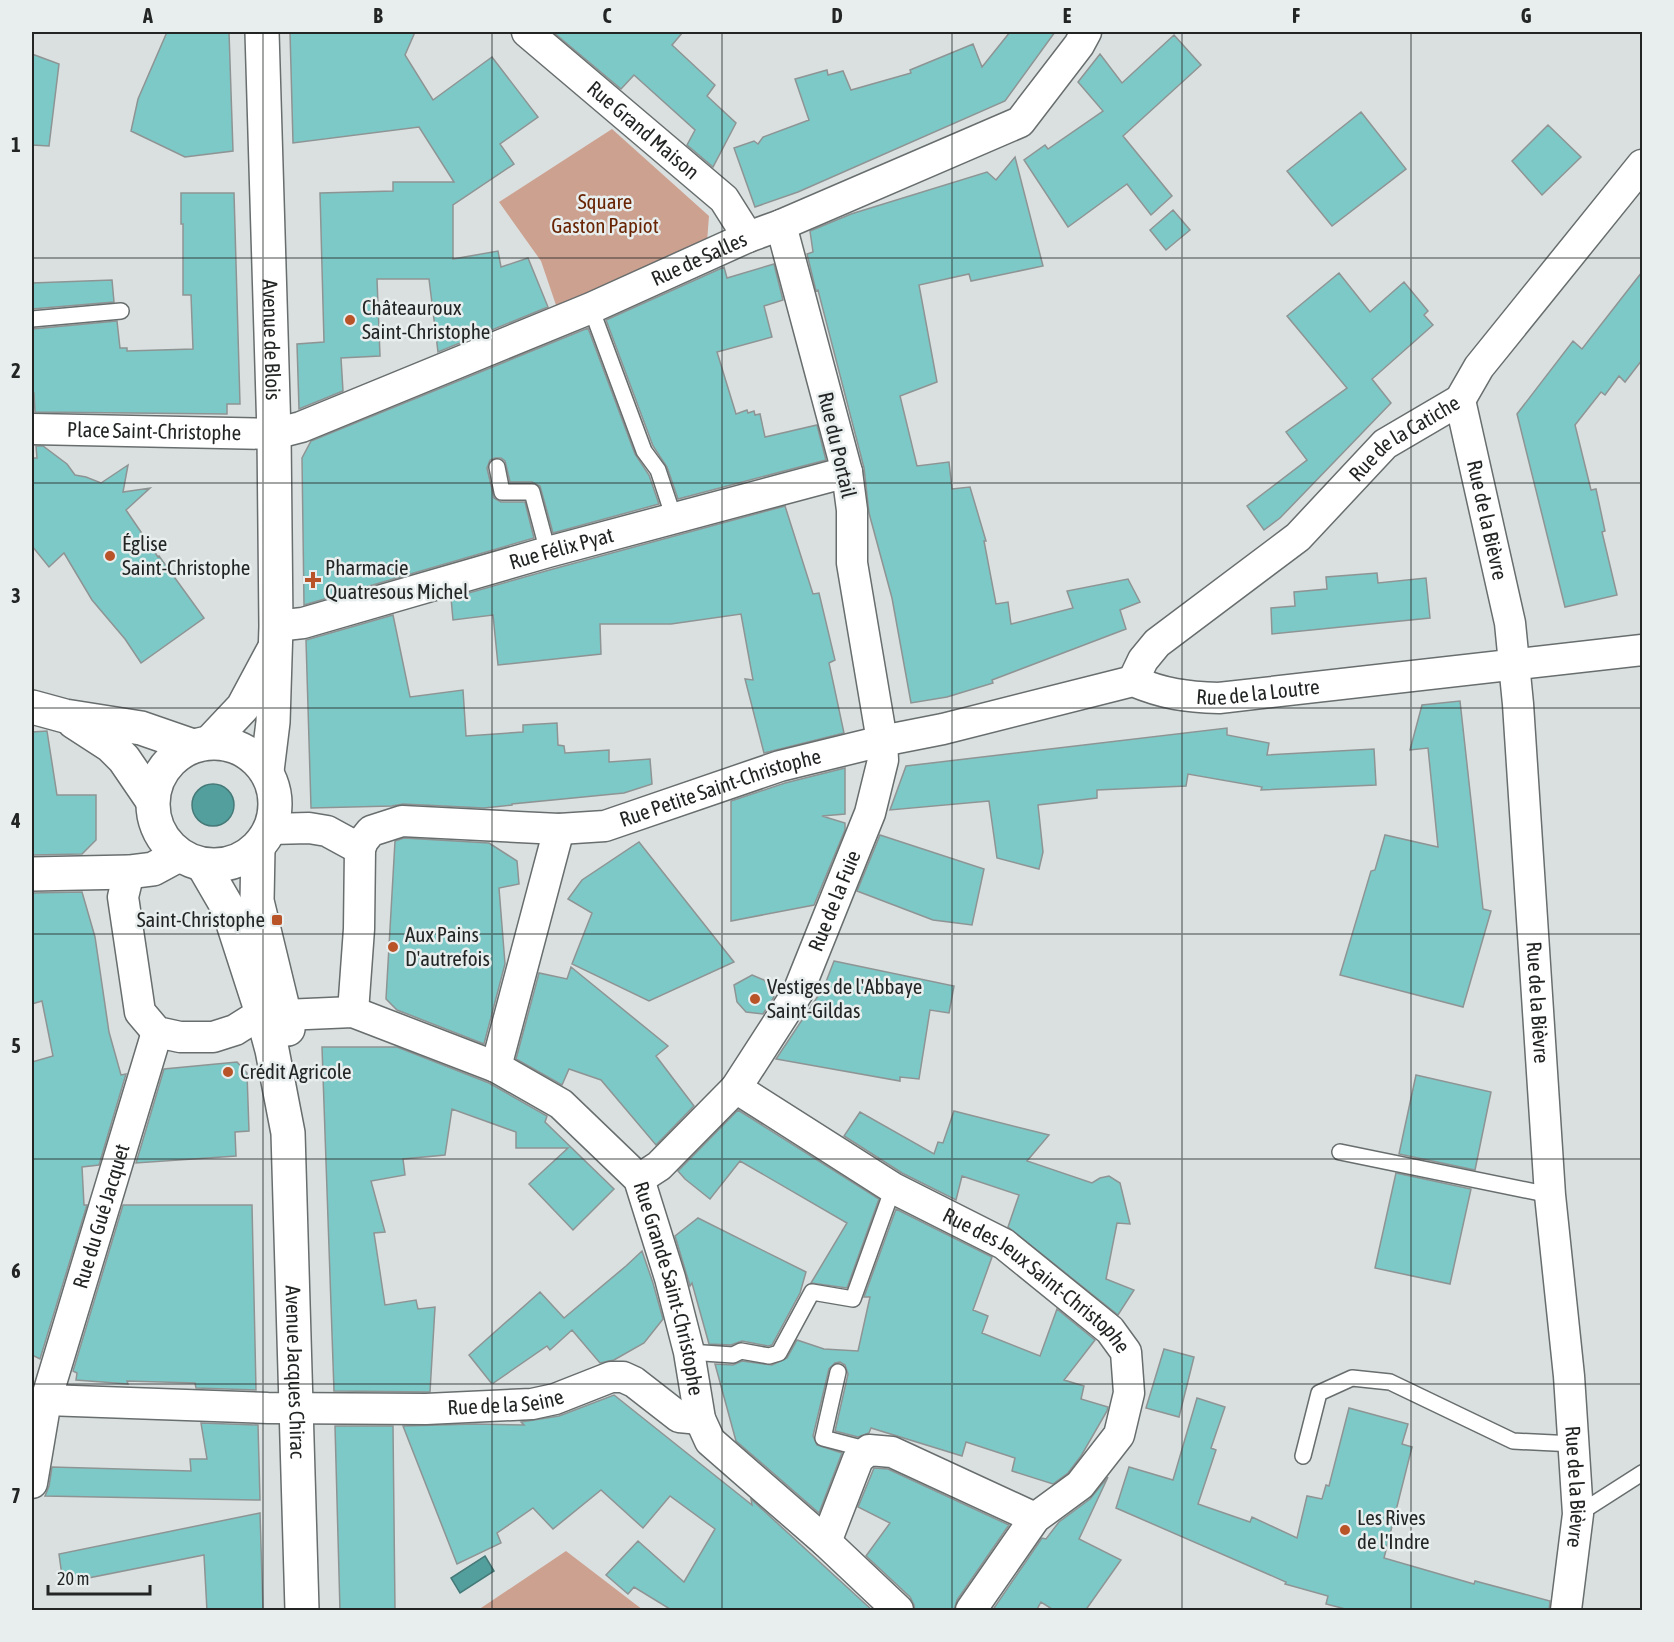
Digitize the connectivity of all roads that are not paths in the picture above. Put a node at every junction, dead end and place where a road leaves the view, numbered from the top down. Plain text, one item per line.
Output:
1 (262, 32) edge
2 (527, 32) edge
3 (1086, 32) edge
4 (1642, 165) edge
5 (782, 225) junction
6 (748, 237) junction
7 (591, 309) junction
8 (121, 311) dead end
9 (32, 319) edge
10 (1460, 400) junction
11 (32, 429) edge
12 (274, 434) junction
13 (497, 467) dead end
14 (847, 472) junction
15 (674, 518) junction
16 (548, 552) junction
17 (276, 637) junction
18 (1642, 650) edge
19 (1514, 665) junction
20 (1133, 681) junction
21 (32, 707) edge
22 (65, 716) junction
23 (882, 741) junction
24 (202, 744) junction
25 (267, 771) junction
26 (152, 800) junction
27 (559, 829) junction
28 (264, 839) junction
29 (360, 849) junction
30 (191, 860) junction
31 (129, 872) junction
32 (32, 874) edge
33 (353, 1012) junction
34 (273, 1014) junction
35 (157, 1032) junction
36 (496, 1067) junction
37 (736, 1088) junction
38 (1340, 1152) dead end
39 (639, 1179) junction
40 (893, 1188) junction
41 (1551, 1194) junction
42 (689, 1352) junction
43 (838, 1372) dead end
44 (46, 1400) junction
45 (295, 1408) junction
46 (700, 1419) junction
47 (1574, 1444) junction
48 (869, 1450) junction
49 (1303, 1456) dead end
50 (1642, 1473) edge
51 (32, 1483) edge
52 (1578, 1514) junction
53 (1035, 1518) junction
54 (826, 1542) junction
55 (302, 1611) edge
56 (898, 1611) edge
57 (971, 1611) edge
58 (1566, 1611) edge

1 - 12 main road, Avenue de Blois
2 - 6 street, Rue Grand Maison
3 - 5 street, Rue de Salles
4 - 10 street, Rue de la Catiche
5 - 6 street, Rue de Salles
5 - 14 street, Rue du Portail
6 - 7 street, Rue de Salles
7 - 12 street, Rue de Salles
7 - 15 lane
8 - 9 lane
10 - 19 street, Rue de la Bièvre
10 - 20 street, Rue de la Catiche
11 - 12 street, Place Saint-Christophe
12 - 17 main road, Avenue de Blois
13 - 16 lane
14 - 15 street, Rue Félix Pyat
14 - 23 street, Rue du Portail
15 - 16 street, Rue Félix Pyat
16 - 17 street, Rue Félix Pyat
17 - 24 main road, Avenue de Blois
17 - 25 main road, Avenue de Blois
18 - 19 street, Rue de la Loutre
19 - 20 street, Rue de la Loutre
19 - 41 street, Rue de la Bièvre
20 - 23 street
21 - 22 main road
22 - 24 main road
22 - 26 main road
23 - 27 street, Rue Petite Saint-Christophe
23 - 37 street, Rue de la Fuie
24 - 25 main road
24 - 26 main road
25 - 28 main road
26 - 30 main road
27 - 29 street, Rue Petite Saint-Christophe
27 - 36 street
28 - 29 street
28 - 30 main road
28 - 34 main road
29 - 33 street
30 - 31 main road
30 - 34 main road
31 - 32 main road
31 - 35 street
33 - 34 street, Rue Grande Saint-Christophe
33 - 36 street, Rue Grande Saint-Christophe
34 - 35 street
34 - 45 main road, Avenue Jacques Chirac
35 - 44 street, Rue du Gué Jacquet
36 - 39 street, Rue Grande Saint-Christophe
37 - 39 street, Rue de la Fuie
37 - 40 street, Rue des Jeux Saint-Christophe
38 - 41 lane
39 - 42 street, Rue Grande Saint-Christophe
40 - 42 lane
40 - 53 street, Rue des Jeux Saint-Christophe
41 - 47 street, Rue de la Bièvre
42 - 46 street, Rue Grande Saint-Christophe
43 - 48 lane
44 - 45 street
44 - 51 street, Rue du Gué Jacquet
45 - 46 street, Rue de la Seine
45 - 55 main road, Avenue Jacques Chirac
46 - 54 street, Rue Grande Saint-Christophe
47 - 49 lane
47 - 52 street, Rue de la Bièvre
48 - 53 street
48 - 54 street
50 - 52 lane
52 - 58 street, Rue de la Bièvre
53 - 57 street, Rue des Jeux Saint-Christophe
54 - 56 street, Rue Grande Saint-Christophe

